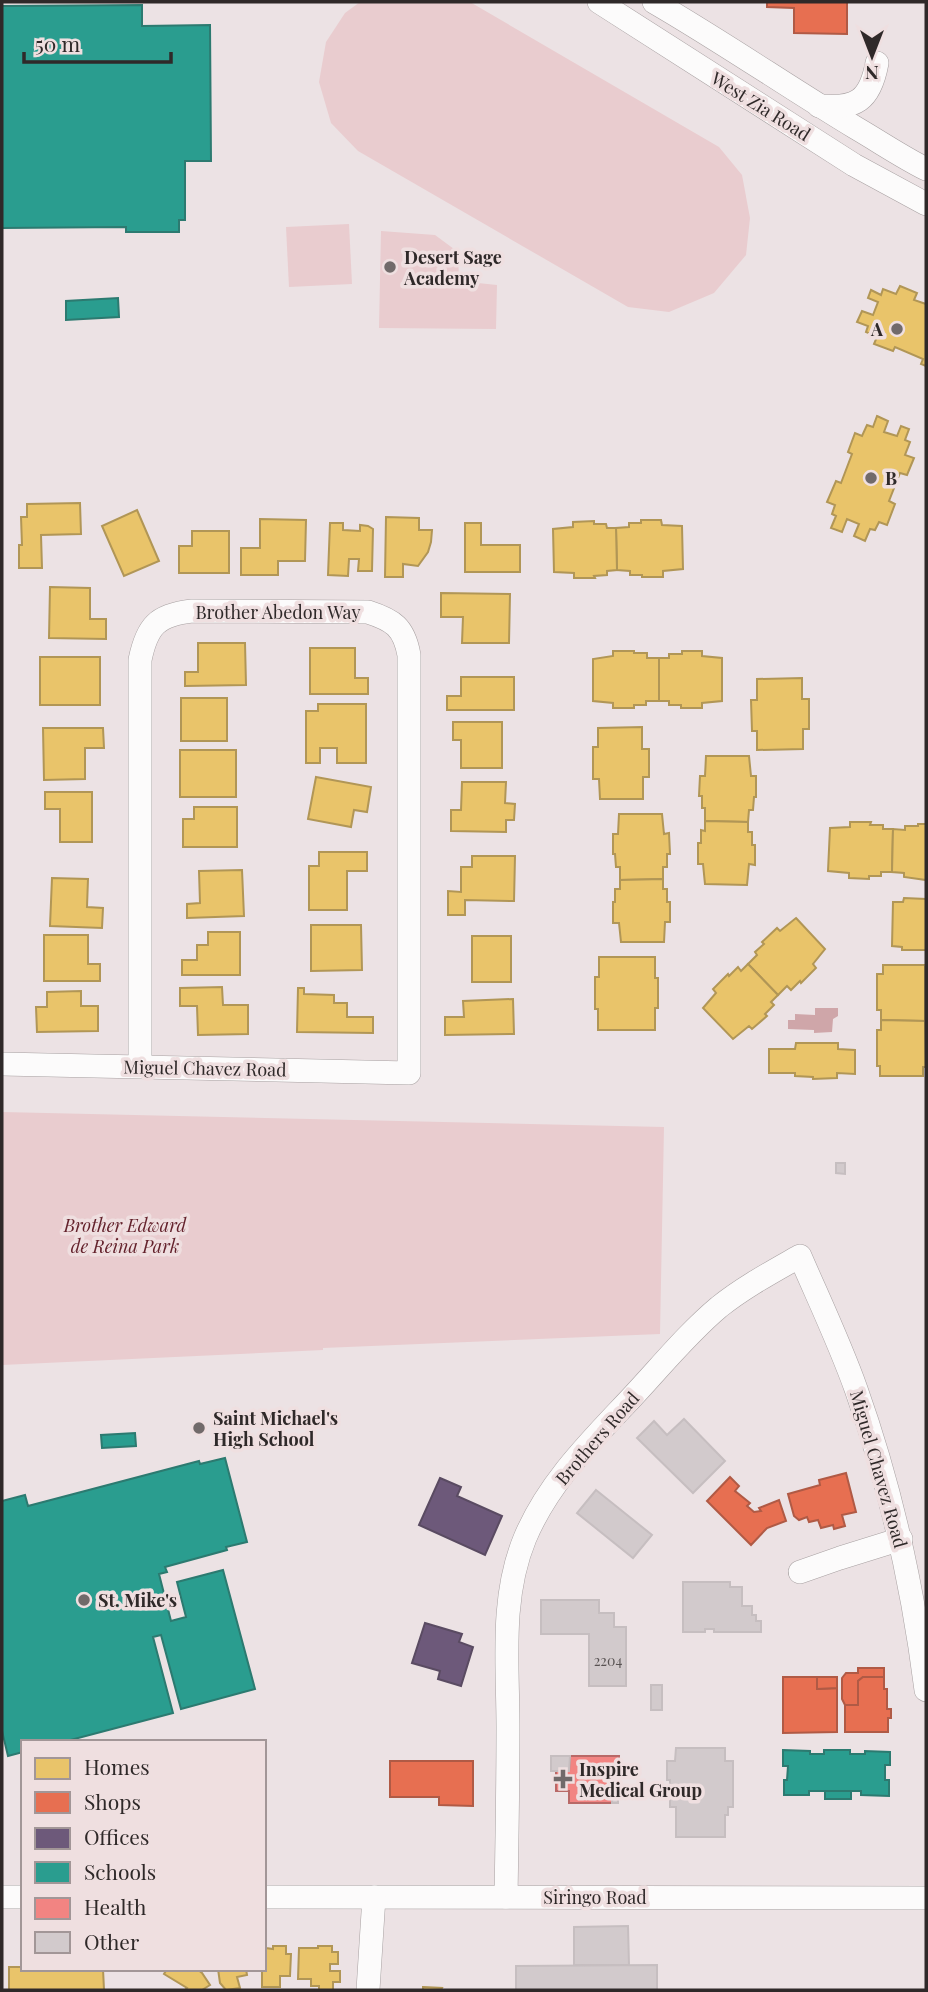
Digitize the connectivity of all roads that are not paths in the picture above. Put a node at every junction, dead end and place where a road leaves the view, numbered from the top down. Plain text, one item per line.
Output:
1 (599, 2) edge
2 (654, 2) edge
3 (877, 64) dead end
4 (818, 106) junction
5 (926, 169) edge
6 (926, 204) edge
7 (2, 1065) edge
8 (140, 1067) junction
9 (409, 1073) joint
10 (800, 1256) joint
11 (901, 1539) junction
12 (800, 1572) dead end
13 (926, 1690) edge
14 (2, 1897) edge
15 (21, 1897) edge
16 (266, 1897) edge
17 (374, 1897) junction
18 (506, 1897) junction
19 (926, 1898) edge
20 (368, 1990) edge

1 - 6 street, West Zia Road
2 - 4 street, West Zia Road
3 - 4 street
4 - 5 street, West Zia Road
7 - 8 street, Miguel Chavez Road
8 - 9 street, Miguel Chavez Road
8 - 9 street, Brother Abedon Way
10 - 11 street, Miguel Chavez Road
10 - 18 street, Brothers Road
11 - 12 street
11 - 13 street, Miguel Chavez Road
14 - 15 street
16 - 17 street, Siringo Road
17 - 18 street, Siringo Road
17 - 20 street
18 - 19 street, Siringo Road

